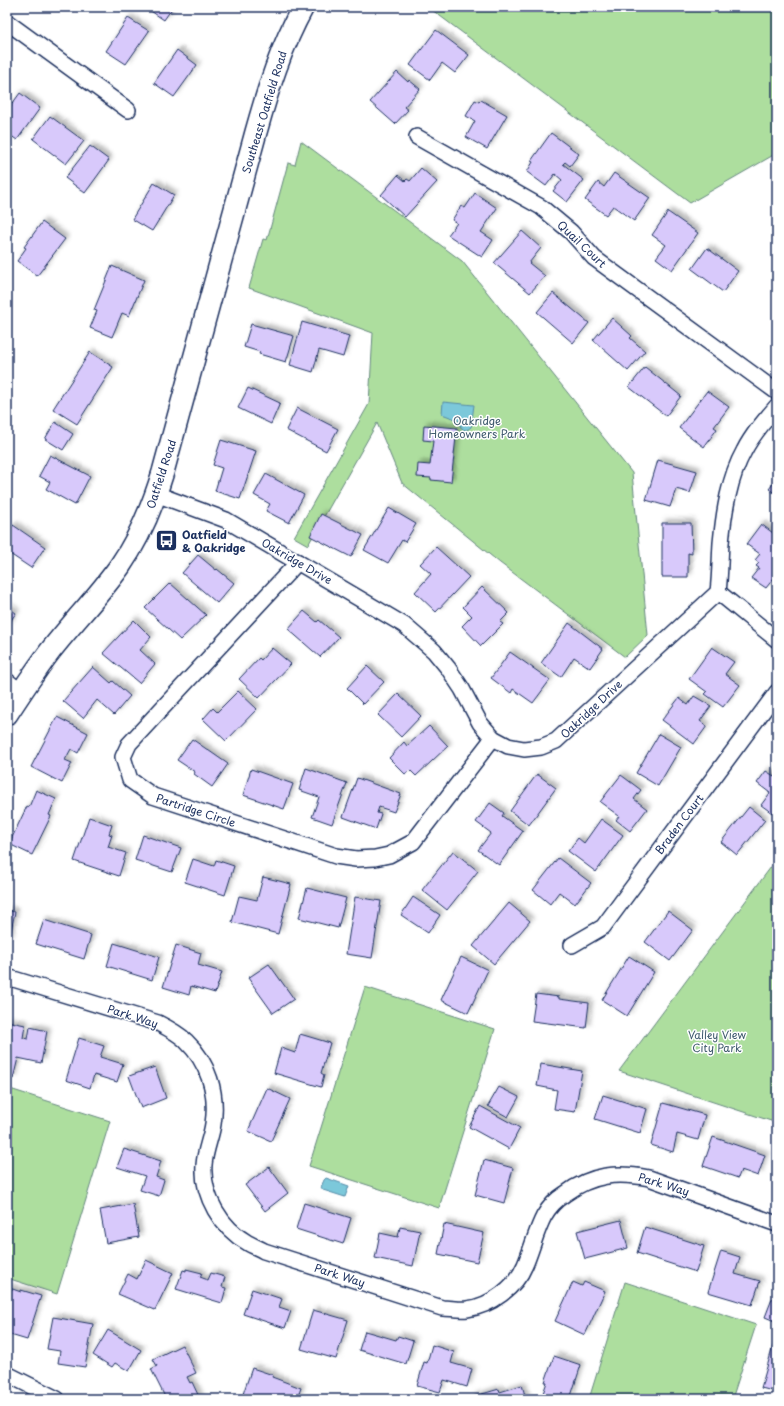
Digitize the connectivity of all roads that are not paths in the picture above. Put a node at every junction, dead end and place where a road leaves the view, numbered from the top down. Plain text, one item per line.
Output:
1 (303, 7) edge
2 (7, 22) edge
3 (128, 110) dead end
4 (416, 137) dead end
5 (238, 196) joint
6 (777, 392) edge
7 (777, 406) edge
8 (156, 494) junction
9 (298, 562) junction
10 (718, 592) junction
11 (777, 640) edge
12 (14, 686) edge
13 (777, 692) edge
14 (7, 714) edge
15 (493, 738) junction
16 (572, 945) dead end
17 (7, 977) edge
18 (777, 1224) edge
19 (7, 1374) edge
20 (57, 1399) edge

1 - 5 main road, Southeast Oatfield Road
2 - 3 street
4 - 6 street, Quail Court
5 - 8 main road, Oatfield Road
7 - 10 street
8 - 9 street, Oakridge Drive
8 - 12 main road, Oatfield Road
9 - 15 street, Oakridge Drive
9 - 15 street, Partridge Circle
10 - 11 street
10 - 15 street, Oakridge Drive
12 - 14 main road, Oatfield Road
13 - 16 street, Braden Court
17 - 18 street, Park Way
19 - 20 street

